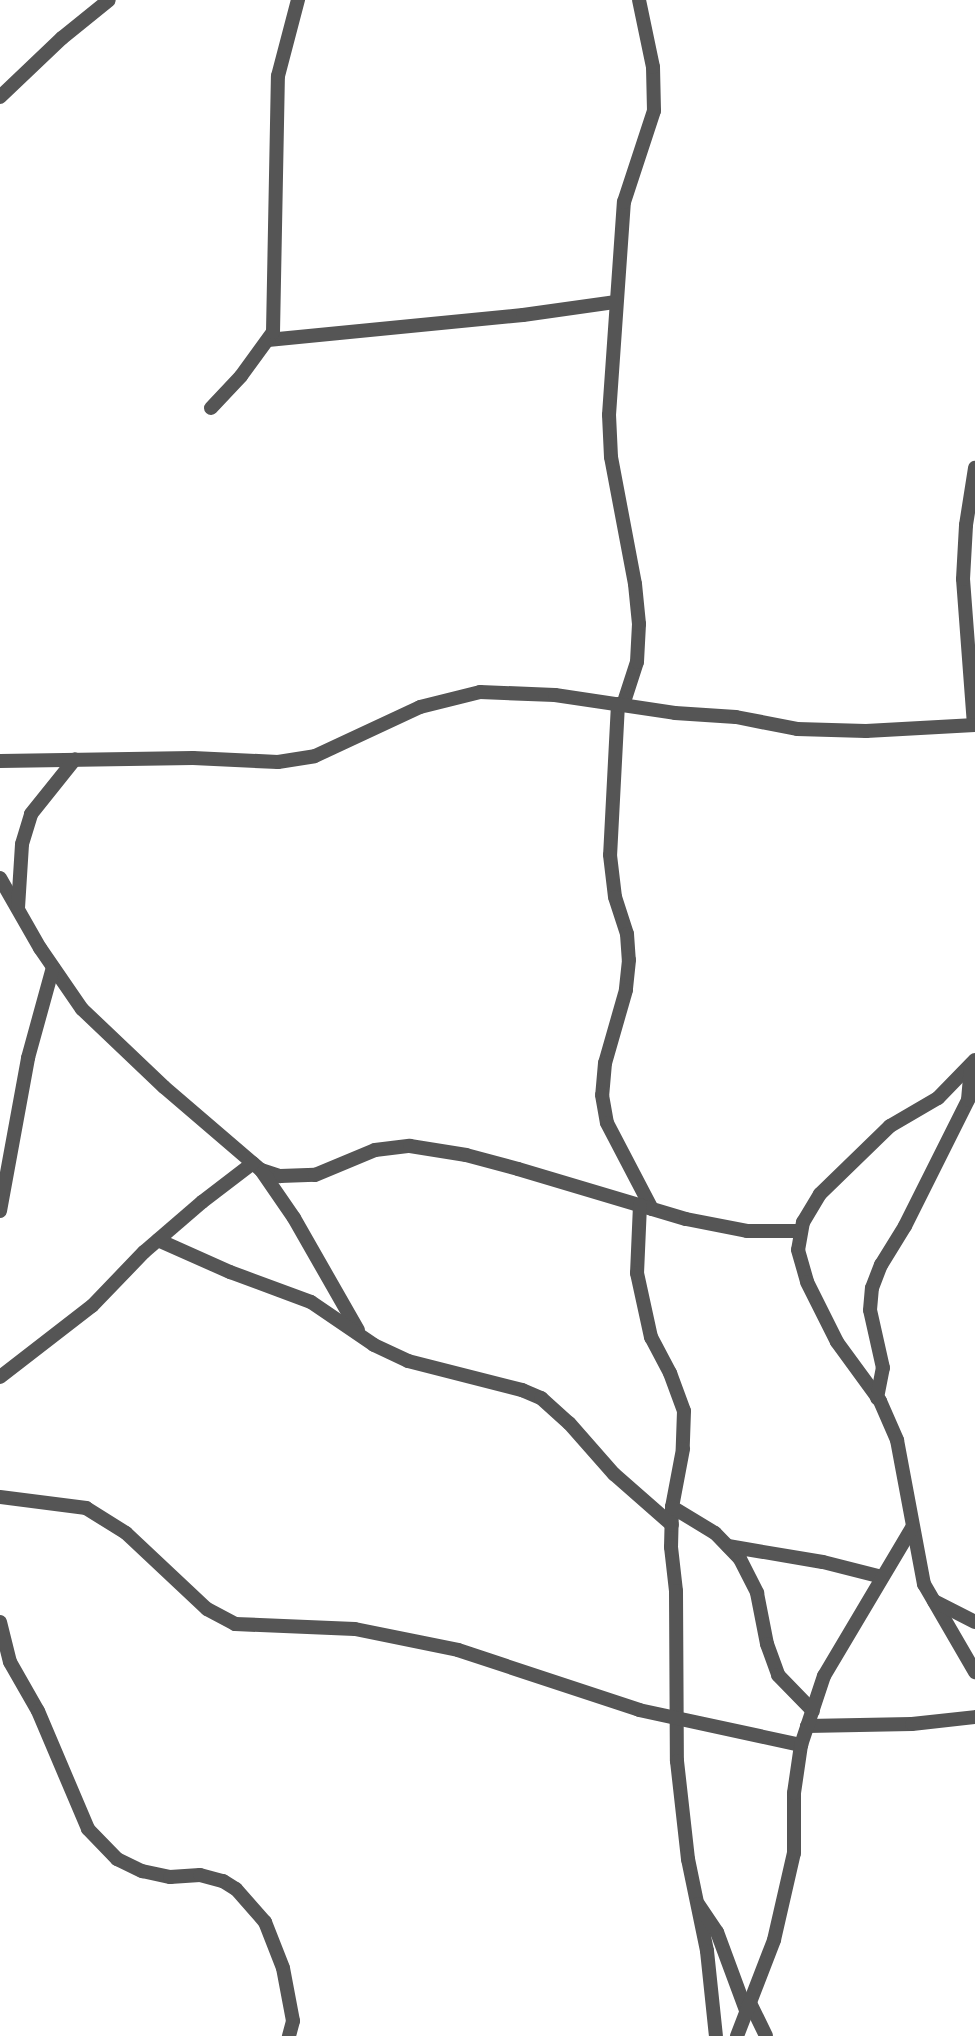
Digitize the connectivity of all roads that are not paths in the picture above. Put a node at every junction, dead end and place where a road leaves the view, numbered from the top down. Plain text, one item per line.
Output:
1 (109, 0) edge
2 (298, 0) edge
3 (639, 0) edge
4 (0, 97) edge
5 (616, 302) junction
6 (268, 340) junction
7 (211, 408) dead end
8 (975, 468) edge
9 (620, 705) junction
10 (974, 725) edge
11 (75, 759) junction
12 (0, 761) edge
13 (0, 878) edge
14 (0, 898) edge
15 (17, 906) junction
16 (53, 967) junction
17 (973, 1063) edge
18 (257, 1166) junction
19 (646, 1207) junction
20 (0, 1211) edge
21 (801, 1231) junction
22 (158, 1240) junction
23 (361, 1335) junction
24 (0, 1377) edge
25 (877, 1398) junction
26 (0, 1497) edge
27 (672, 1507) junction
28 (672, 1525) junction
29 (912, 1528) junction
30 (726, 1545) junction
31 (882, 1577) junction
32 (934, 1601) junction
33 (0, 1622) edge
34 (975, 1622) edge
35 (975, 1672) edge
36 (813, 1711) junction
37 (975, 1717) edge
38 (678, 1718) junction
39 (807, 1727) junction
40 (801, 1745) junction
41 (697, 1902) junction
42 (749, 2009) junction
43 (289, 2036) edge
44 (716, 2036) edge
45 (737, 2036) edge
46 (766, 2036) edge

1 - 4 street
2 - 6 street
3 - 5 street
5 - 6 street
5 - 9 street
6 - 7 street
8 - 10 street
9 - 10 street
9 - 11 street
9 - 19 street
11 - 12 street
11 - 15 street
13 - 15 street
14 - 15 street
15 - 16 street
16 - 18 street
16 - 20 street
17 - 21 street
17 - 25 street
18 - 19 street
18 - 22 street
18 - 23 street
19 - 21 street
19 - 27 street
21 - 25 street
22 - 23 street
22 - 24 street
23 - 28 street
25 - 29 street
26 - 38 street
27 - 28 street
27 - 30 street
28 - 38 street
29 - 31 street
29 - 32 street
30 - 31 street
30 - 36 street
31 - 36 street
32 - 34 street
32 - 35 street
33 - 43 street
36 - 39 street
37 - 39 street
38 - 40 street
38 - 41 street
39 - 40 street
40 - 42 street
41 - 42 street
41 - 44 street
42 - 45 street
42 - 46 street

